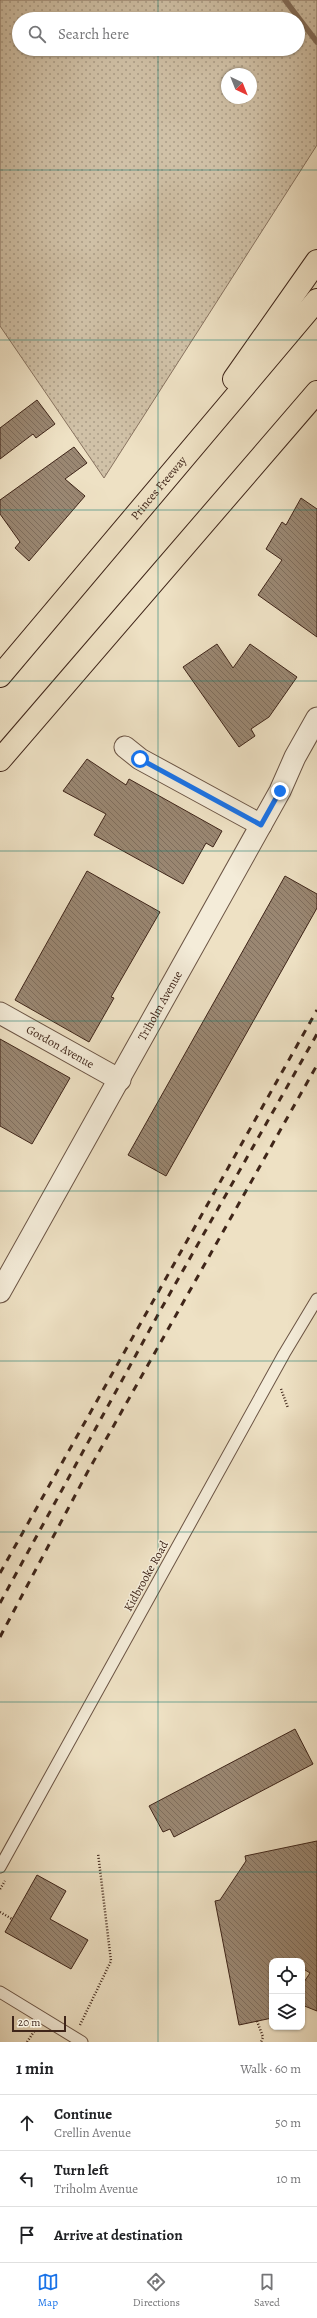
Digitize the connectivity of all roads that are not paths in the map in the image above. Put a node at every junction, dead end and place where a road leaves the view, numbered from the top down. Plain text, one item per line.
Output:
1 (317, 261) edge
2 (317, 300) edge
3 (317, 392) edge
4 (144, 506) junction
5 (0, 676) edge
6 (317, 718) edge
7 (126, 747) dead end
8 (4, 756) edge
9 (261, 825) junction
10 (0, 1013) edge
11 (120, 1080) junction
12 (0, 1292) edge
13 (317, 1299) edge
14 (0, 1868) edge
15 (0, 1992) edge
16 (78, 2040) edge

1 - 4 highway
2 - 4 highway, Princes Freeway
3 - 8 highway
4 - 5 highway, Princes Freeway
6 - 9 street, Triholm Avenue
7 - 9 street
9 - 11 street, Triholm Avenue
10 - 11 street, Gordon Avenue
11 - 12 street, Triholm Avenue
13 - 14 lane, Kidbrooke Road
15 - 16 lane

